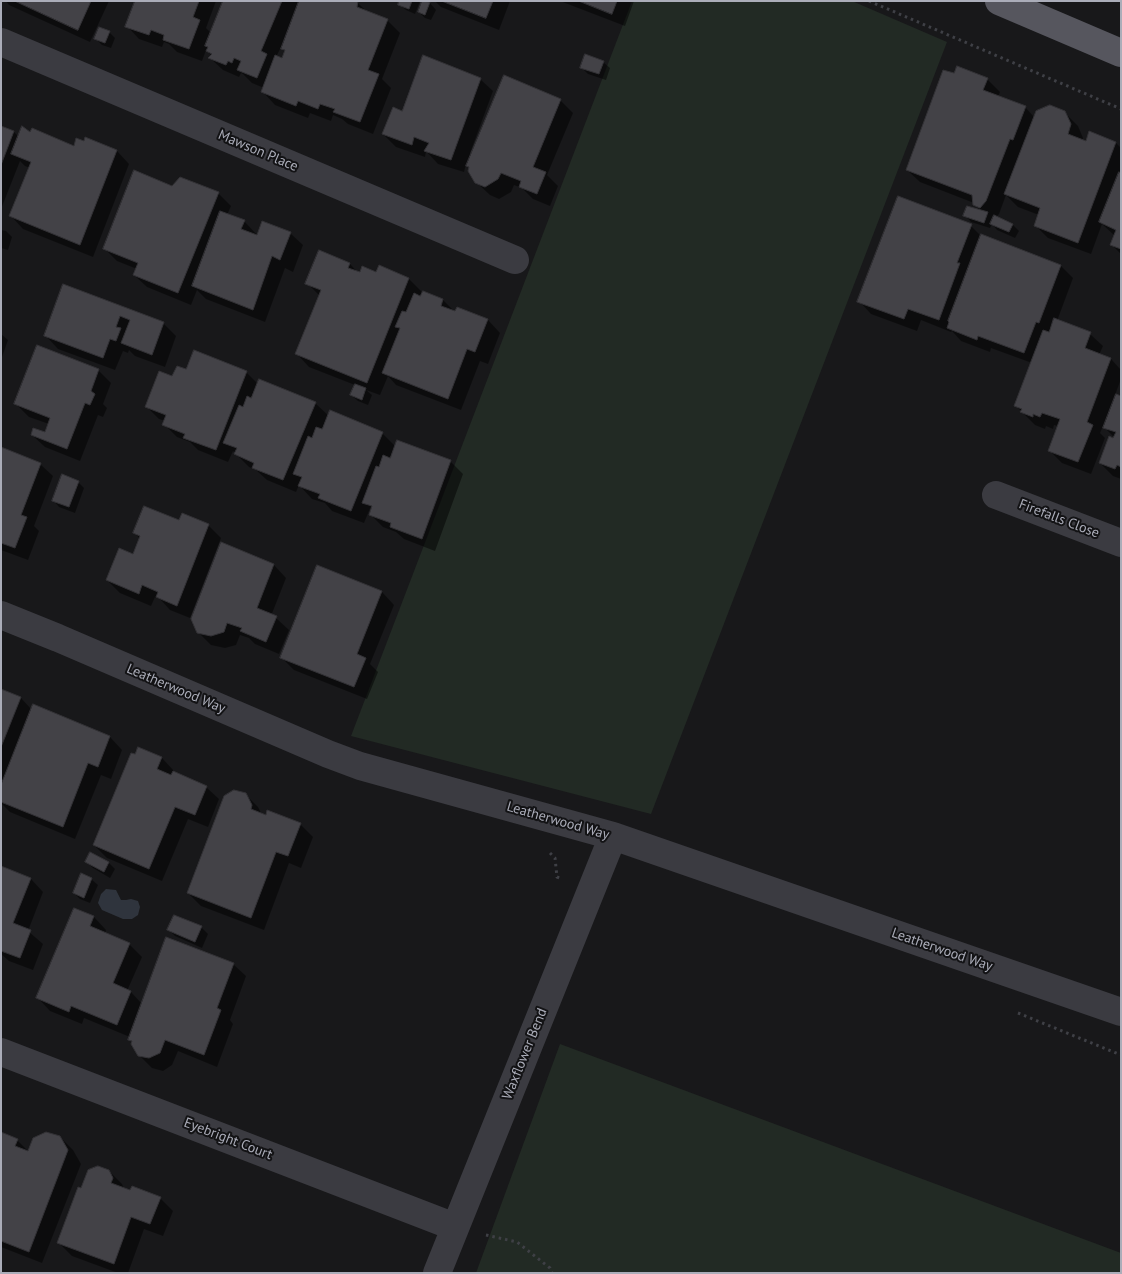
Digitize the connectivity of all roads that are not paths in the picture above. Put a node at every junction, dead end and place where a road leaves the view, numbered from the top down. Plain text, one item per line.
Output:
1 (999, 1) edge
2 (1, 42) edge
3 (1121, 53) edge
4 (516, 260) dead end
5 (996, 495) dead end
6 (1121, 543) edge
7 (1, 615) edge
8 (613, 836) junction
9 (1121, 1012) edge
10 (1, 1052) edge
11 (455, 1227) junction
12 (437, 1273) edge

1 - 3 main road
2 - 4 street, Mawson Place
5 - 6 street, Firefalls Close
7 - 8 street, Leatherwood Way
8 - 9 street, Leatherwood Way
8 - 11 street, Waxflower Bend
10 - 11 street, Eyebright Court
11 - 12 street, Waxflower Bend

